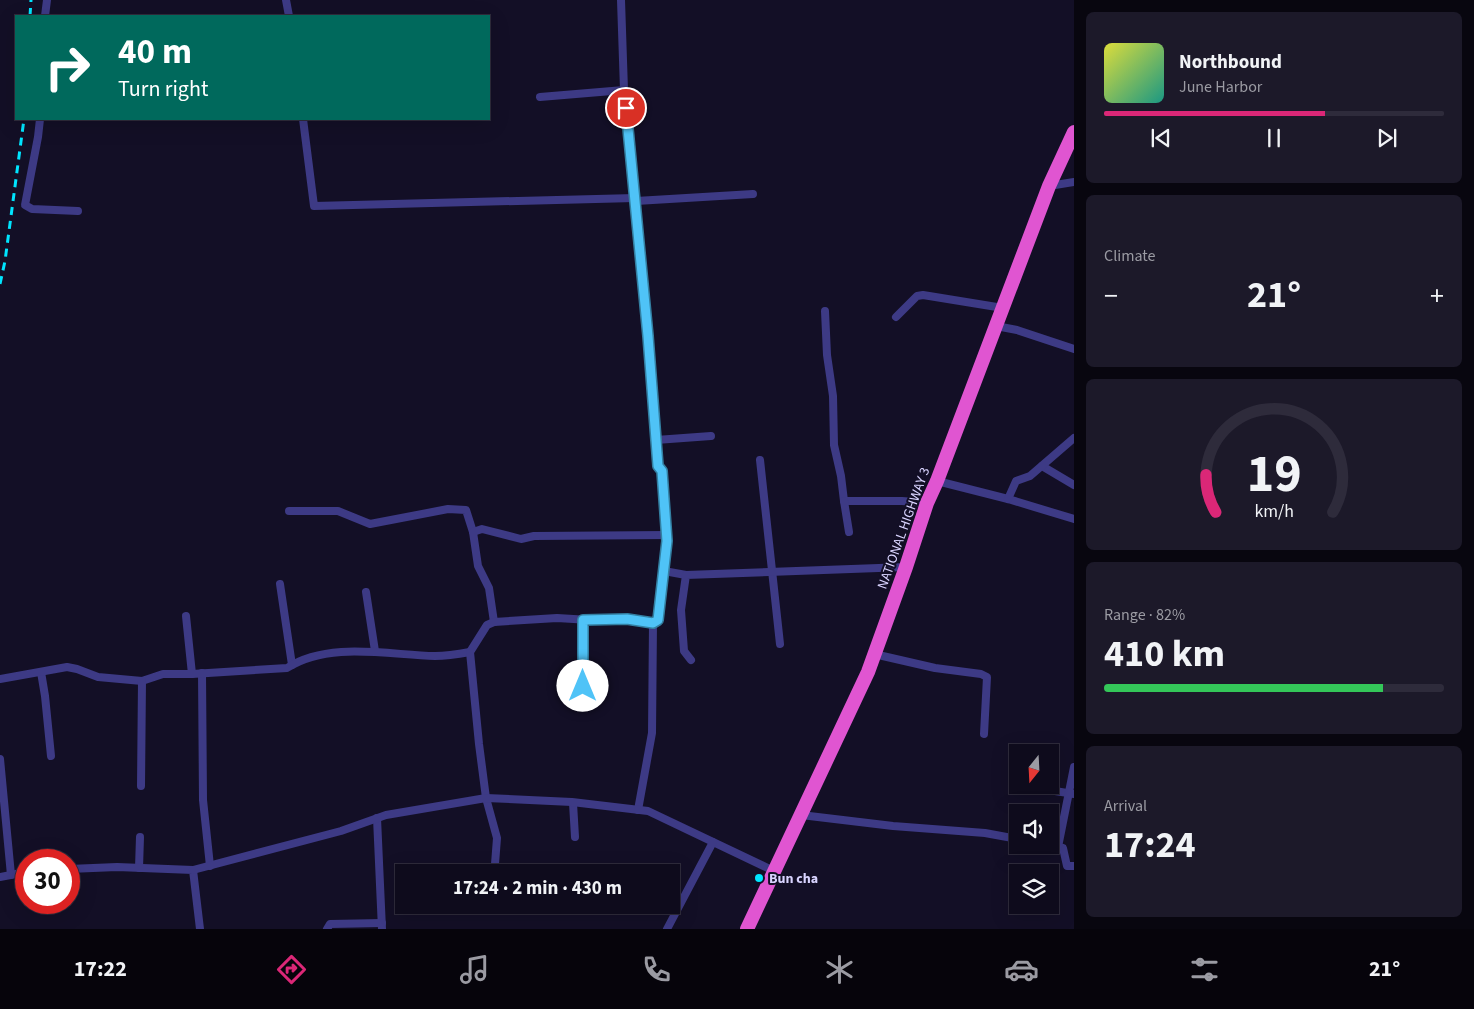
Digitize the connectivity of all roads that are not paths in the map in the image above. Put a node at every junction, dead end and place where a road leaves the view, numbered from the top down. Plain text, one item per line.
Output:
1 (46, 0) edge
2 (286, 0) edge
3 (621, 0) edge
4 (45, 15) edge
5 (288, 15) edge
6 (624, 90) junction
7 (540, 97) dead end
8 (40, 120) edge
9 (303, 120) edge
10 (1074, 132) edge
11 (1074, 182) edge
12 (1049, 186) junction
13 (753, 194) dead end
14 (635, 200) junction
15 (78, 211) dead end
16 (1003, 308) junction
17 (826, 311) dead end
18 (896, 317) dead end
19 (996, 326) junction
20 (1074, 349) edge
21 (711, 436) dead end
22 (1074, 438) edge
23 (656, 440) junction
24 (760, 460) dead end
25 (1042, 466) junction
26 (937, 481) junction
27 (1074, 485) edge
28 (1008, 499) junction
29 (844, 501) junction
30 (927, 503) junction
31 (288, 511) dead end
32 (1074, 518) edge
33 (473, 532) junction
34 (849, 532) dead end
35 (667, 535) junction
36 (906, 567) junction
37 (664, 571) junction
38 (772, 572) junction
39 (686, 575) junction
40 (280, 584) dead end
41 (366, 592) dead end
42 (186, 616) dead end
43 (583, 620) junction
44 (494, 622) junction
45 (653, 623) junction
46 (780, 644) dead end
47 (375, 651) junction
48 (470, 652) junction
49 (874, 654) junction
50 (691, 660) dead end
51 (292, 665) junction
52 (41, 672) junction
53 (202, 673) junction
54 (192, 674) junction
55 (0, 679) edge
56 (142, 681) junction
57 (583, 686) dead end
58 (984, 734) dead end
59 (51, 756) dead end
60 (0, 759) edge
61 (1074, 767) edge
62 (141, 786) dead end
63 (1059, 792) edge
64 (1072, 794) edge
65 (486, 798) junction
66 (573, 803) junction
67 (638, 810) junction
68 (801, 815) junction
69 (377, 818) junction
70 (575, 836) dead end
71 (140, 837) dead end
72 (1009, 837) edge
73 (713, 842) junction
74 (1059, 843) edge
75 (1059, 847) edge
76 (495, 864) dead end
77 (210, 866) junction
78 (1074, 866) edge
79 (140, 868) junction
80 (80, 869) edge
81 (193, 870) junction
82 (774, 871) junction
83 (15, 874) edge
84 (10, 875) junction
85 (0, 877) edge
86 (382, 926) edge
87 (200, 929) edge
88 (327, 929) edge
89 (667, 929) edge
90 (747, 929) edge

1 - 4 street
2 - 5 street
3 - 6 street
6 - 7 street
6 - 14 street
8 - 15 street
9 - 14 street
10 - 12 highway, NATIONAL HIGHWAY 3
11 - 12 street
12 - 16 highway, NATIONAL HIGHWAY 3
13 - 14 street
14 - 23 street
16 - 18 street
16 - 19 highway, NATIONAL HIGHWAY 3
17 - 29 street
19 - 20 street
19 - 26 highway, NATIONAL HIGHWAY 3
21 - 23 street
22 - 25 street
23 - 35 street
24 - 38 street
25 - 27 street
25 - 28 street
26 - 28 street
26 - 30 highway, NATIONAL HIGHWAY 3
28 - 32 street
29 - 30 street
29 - 34 street
30 - 36 highway, NATIONAL HIGHWAY 3
31 - 33 street
33 - 35 street
33 - 44 street
35 - 37 street
36 - 38 street
36 - 49 highway, NATIONAL HIGHWAY 3
37 - 39 street
37 - 45 street
38 - 39 street
38 - 46 street
39 - 50 street
40 - 51 street
41 - 47 street
42 - 54 street
43 - 44 street
43 - 45 street
43 - 57 street
44 - 48 street
45 - 67 street
47 - 48 street
47 - 51 street
48 - 65 street
49 - 58 street
49 - 68 highway, NATIONAL HIGHWAY 3
51 - 53 street
52 - 55 street
52 - 56 street
52 - 59 street
53 - 54 street
53 - 77 street
54 - 56 street
56 - 62 street
60 - 84 street
61 - 64 street
63 - 64 street
64 - 74 street
65 - 66 street
65 - 69 street
65 - 76 street
66 - 67 street
66 - 70 street
67 - 73 street
68 - 72 street
68 - 82 highway, NATIONAL HIGHWAY 3
69 - 77 street
69 - 86 street
71 - 79 street
73 - 82 street
73 - 89 street
75 - 78 street
77 - 81 street
79 - 80 street
79 - 81 street
81 - 87 street
82 - 90 highway, NATIONAL HIGHWAY 3
83 - 84 street
84 - 85 street
86 - 88 street

